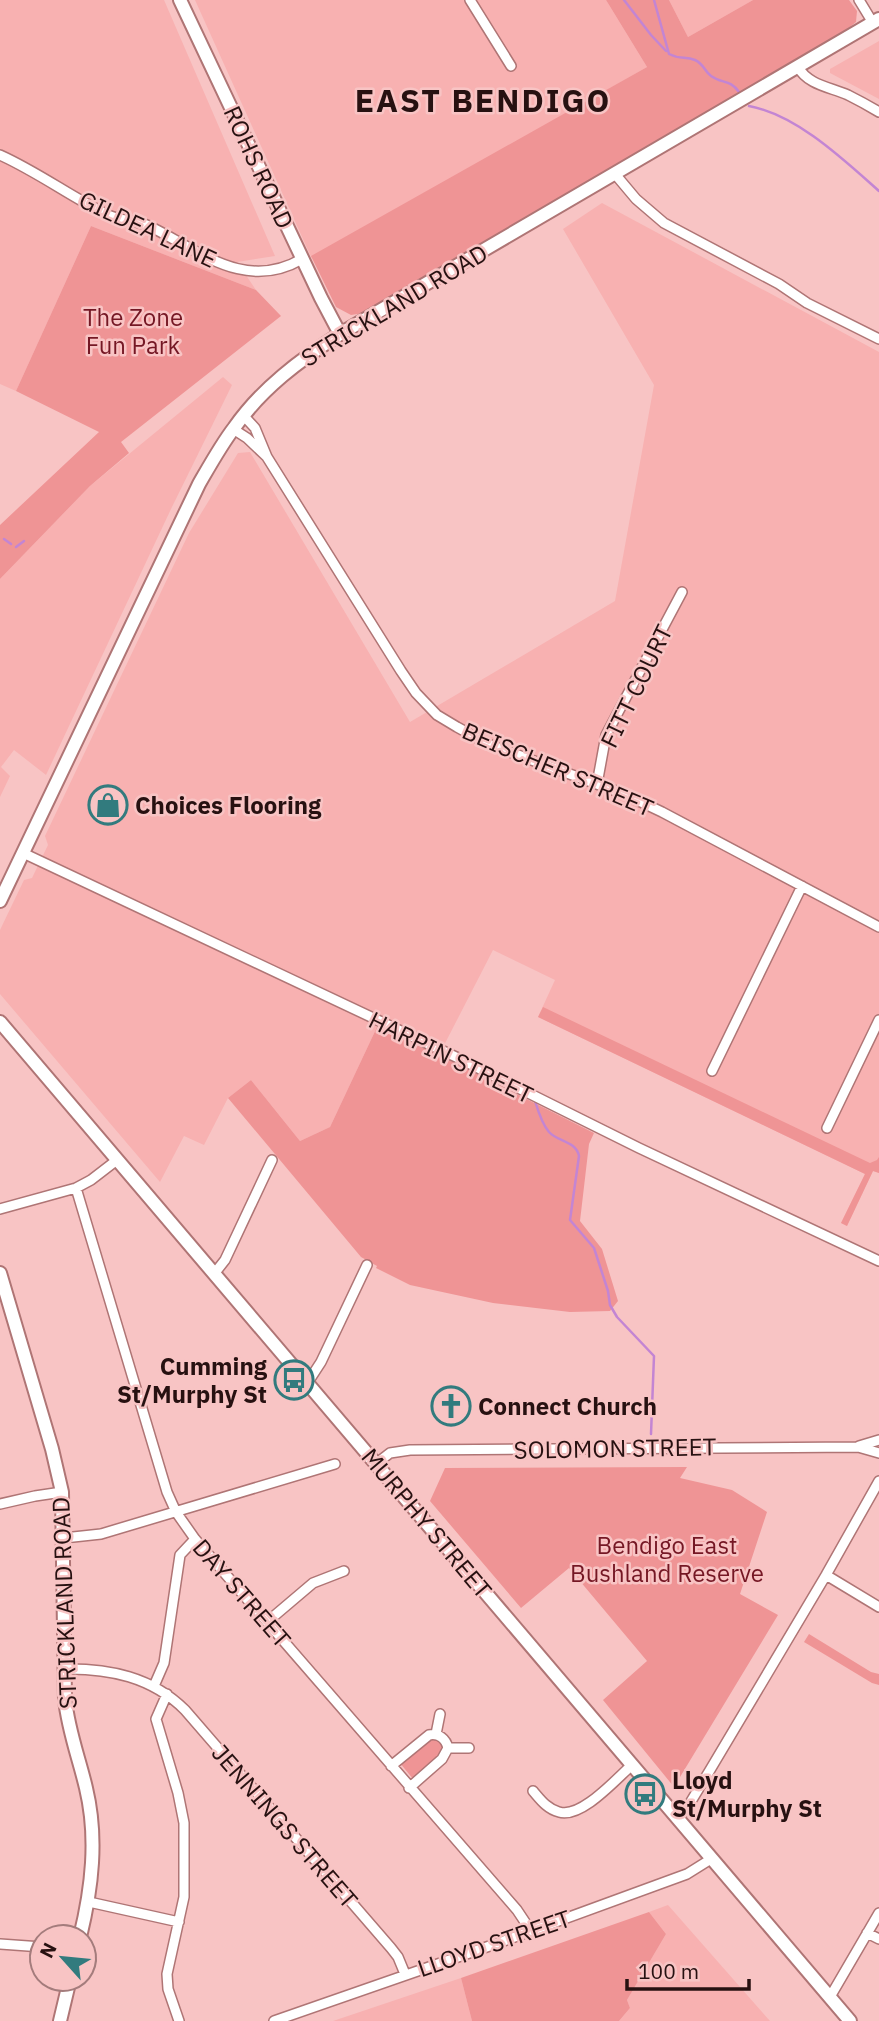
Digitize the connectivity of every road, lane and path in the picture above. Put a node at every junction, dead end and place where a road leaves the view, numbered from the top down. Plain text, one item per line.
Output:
1 (180, 0) edge
2 (470, 0) edge
3 (859, 0) edge
4 (876, 21) edge
5 (511, 66) dead end
6 (798, 67) junction
7 (879, 112) edge
8 (0, 155) edge
9 (615, 174) junction
10 (302, 258) junction
11 (340, 334) junction
12 (879, 339) edge
13 (243, 415) junction
14 (233, 429) junction
15 (267, 457) junction
16 (682, 592) dead end
17 (597, 784) junction
18 (23, 853) junction
19 (802, 886) junction
20 (0, 901) edge
21 (879, 927) edge
22 (879, 1020) edge
23 (1, 1023) edge
24 (712, 1071) dead end
25 (827, 1128) dead end
26 (117, 1160) junction
27 (272, 1160) dead end
28 (76, 1188) junction
29 (0, 1209) edge
30 (879, 1261) edge
31 (367, 1265) dead end
32 (214, 1274) junction
33 (1, 1276) edge
34 (308, 1382) junction
35 (879, 1440) edge
36 (858, 1447) junction
37 (879, 1453) edge
38 (376, 1463) junction
39 (335, 1464) dead end
40 (879, 1476) edge
41 (877, 1484) edge
42 (62, 1492) junction
43 (0, 1504) edge
44 (176, 1511) junction
45 (64, 1538) junction
46 (195, 1539) junction
47 (344, 1571) dead end
48 (826, 1574) junction
49 (879, 1607) edge
50 (267, 1622) junction
51 (64, 1669) junction
52 (155, 1686) junction
53 (167, 1694) junction
54 (440, 1714) dead end
55 (436, 1734) junction
56 (448, 1748) junction
57 (469, 1748) dead end
58 (632, 1765) junction
59 (391, 1766) junction
60 (409, 1788) junction
61 (533, 1791) dead end
62 (677, 1819) junction
63 (711, 1859) junction
64 (89, 1902) junction
65 (879, 1913) edge
66 (179, 1922) junction
67 (84, 1923) edge
68 (531, 1931) junction
69 (867, 1933) junction
70 (879, 1939) edge
71 (0, 1944) edge
72 (28, 1946) edge
73 (405, 1974) junction
74 (67, 1993) edge
75 (830, 1997) junction
76 (60, 2021) edge
77 (178, 2021) edge
78 (274, 2021) edge
79 (850, 2021) edge

1 - 10 street, ROHS ROAD
2 - 5 street
3 - 4 street
4 - 6 street, STRICKLAND ROAD
6 - 7 street
6 - 9 street, STRICKLAND ROAD
8 - 10 street, GILDEA LANE
9 - 11 street, STRICKLAND ROAD
9 - 12 street
10 - 11 street, ROHS ROAD
11 - 13 street, STRICKLAND ROAD
13 - 14 street, STRICKLAND ROAD
13 - 15 street, BEISCHER STREET
14 - 15 street, BEISCHER STREET
14 - 18 street, STRICKLAND ROAD
15 - 17 street, BEISCHER STREET
16 - 17 street, FITT COURT
17 - 19 street, BEISCHER STREET
18 - 20 street, STRICKLAND ROAD
18 - 30 street, HARPIN STREET
19 - 21 street, BEISCHER STREET
19 - 24 street
22 - 25 street
23 - 26 street, MURPHY STREET
26 - 28 street
26 - 32 street, MURPHY STREET
27 - 32 street
28 - 29 street
28 - 44 street, DAY STREET
31 - 34 street
32 - 34 street, MURPHY STREET
33 - 42 street, STRICKLAND ROAD
34 - 38 street, MURPHY STREET
35 - 36 street, SOLOMON STREET
36 - 37 street, SOLOMON STREET
36 - 38 street, SOLOMON STREET
38 - 58 street, MURPHY STREET
39 - 44 street
40 - 41 street
41 - 48 street
42 - 43 street
42 - 45 street, STRICKLAND ROAD
44 - 45 street
44 - 46 street, DAY STREET
45 - 51 street, STRICKLAND ROAD
46 - 50 street, DAY STREET
46 - 52 street
47 - 50 street
48 - 49 street
48 - 62 street
50 - 59 street, DAY STREET
51 - 52 street, JENNINGS STREET
51 - 64 street, STRICKLAND ROAD
52 - 53 street, JENNINGS STREET
53 - 66 street
53 - 73 street, JENNINGS STREET
54 - 55 street
55 - 56 street
55 - 59 street
56 - 57 street
56 - 60 street
58 - 61 street
58 - 62 street, MURPHY STREET
59 - 60 street, DAY STREET
60 - 68 street, DAY STREET
62 - 63 street, MURPHY STREET
63 - 68 street, LLOYD STREET
63 - 75 street, MURPHY STREET
64 - 66 street
64 - 67 street, STRICKLAND ROAD
65 - 69 street
66 - 77 street
68 - 73 street, LLOYD STREET
69 - 70 street
69 - 75 street
71 - 72 street
73 - 78 street, LLOYD STREET
74 - 76 street
75 - 79 street, MURPHY STREET

